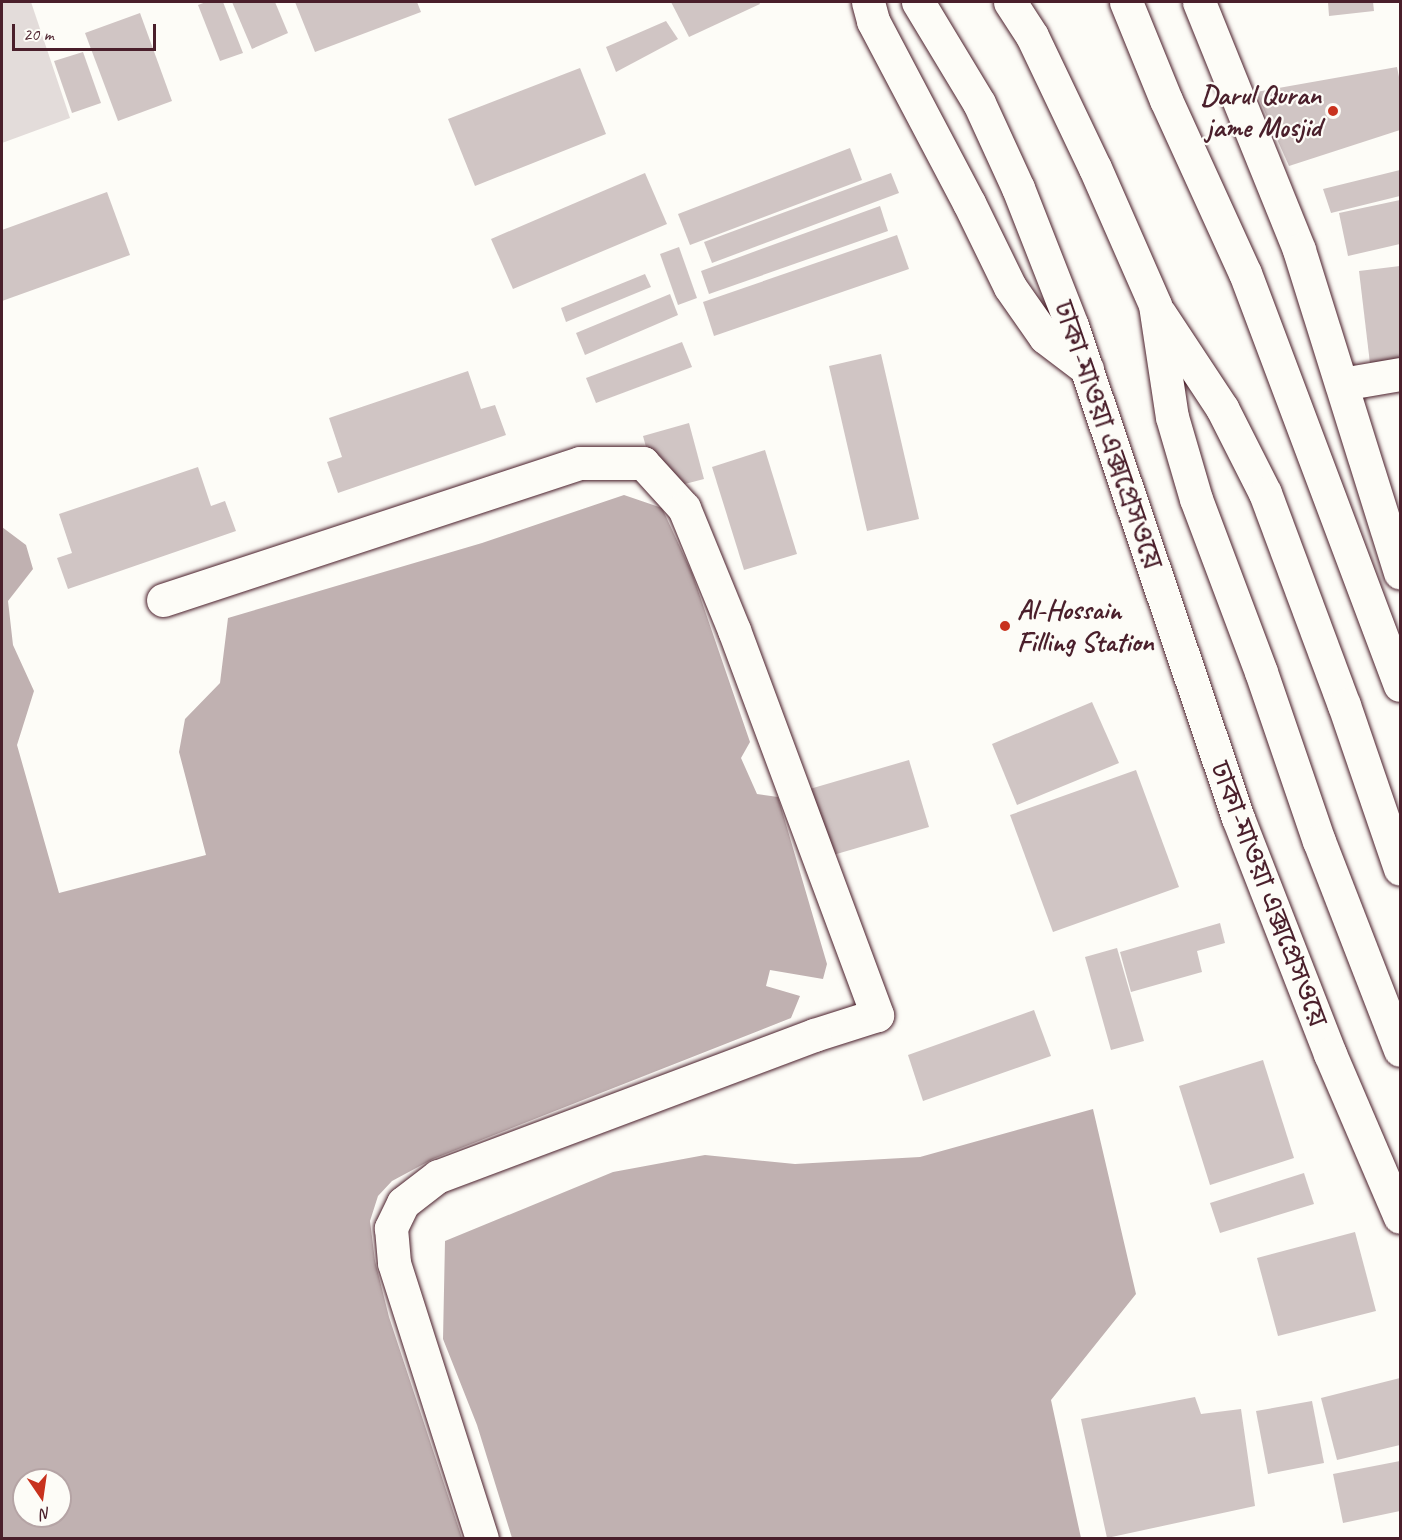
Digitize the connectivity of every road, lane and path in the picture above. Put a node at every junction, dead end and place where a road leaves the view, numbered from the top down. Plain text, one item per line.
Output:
1 (868, 2) edge
2 (918, 2) edge
3 (1010, 2) edge
4 (1126, 2) edge
5 (1199, 2) edge
6 (1155, 305) junction
7 (1087, 369) junction
8 (1401, 374) edge
9 (1342, 384) junction
10 (1399, 561) edge
11 (163, 600) dead end
12 (1401, 685) edge
13 (1401, 868) edge
14 (1401, 1050) edge
15 (1401, 1217) edge
16 (482, 1539) edge

1 - 7 main road
2 - 7 main road, ঢাকা-মাওয়া এক্সপ্রেসওয়ে
3 - 6 main road
4 - 12 main road
5 - 9 main road
6 - 13 main road
6 - 14 main road
7 - 15 main road, ঢাকা-মাওয়া এক্সপ্রেসওয়ে
8 - 9 main road
9 - 10 main road
11 - 16 main road

